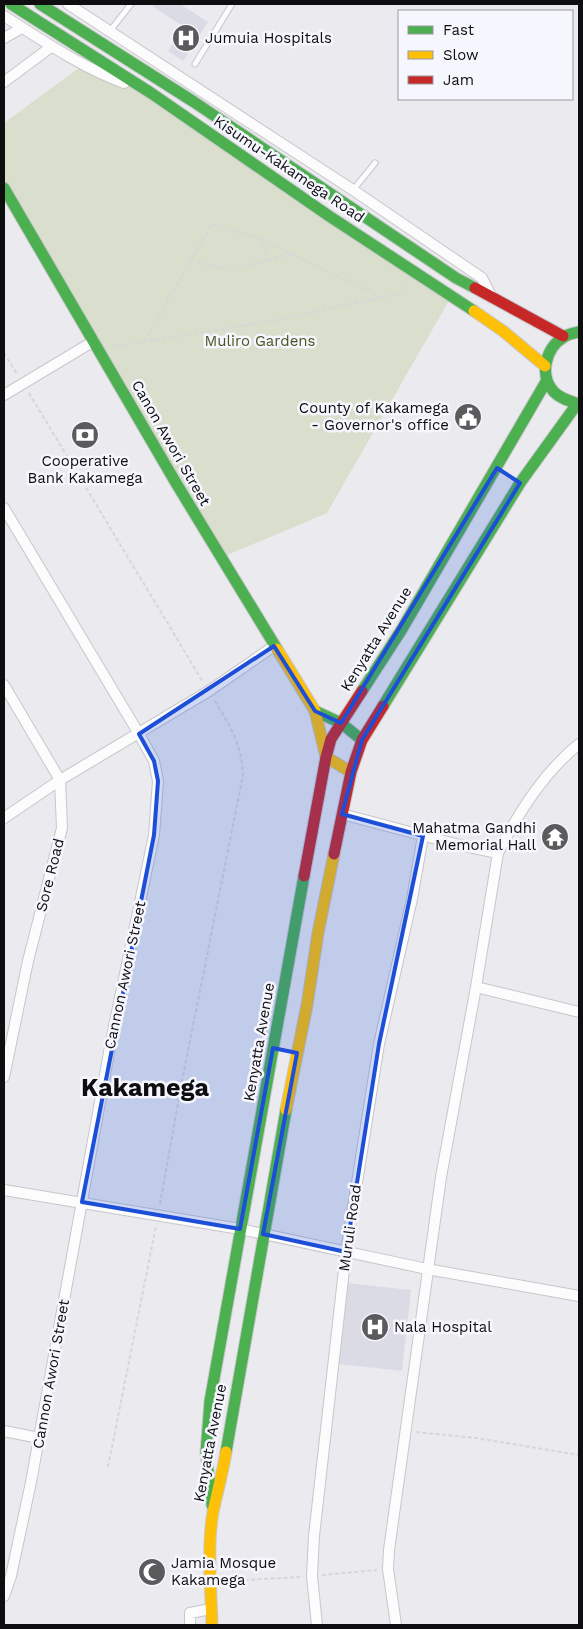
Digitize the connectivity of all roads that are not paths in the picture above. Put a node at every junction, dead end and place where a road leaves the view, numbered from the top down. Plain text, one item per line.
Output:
1 (11, 4) edge
2 (40, 4) edge
3 (68, 4) edge
4 (131, 4) edge
5 (232, 4) edge
6 (4, 16) edge
7 (22, 28) junction
8 (110, 31) junction
9 (4, 38) edge
10 (51, 47) junction
11 (195, 64) dead end
12 (4, 82) edge
13 (151, 93) junction
14 (375, 163) dead end
15 (4, 188) edge
16 (353, 190) junction
17 (336, 196) junction
18 (367, 199) junction
19 (492, 299) junction
20 (579, 332) edge
21 (563, 336) junction
22 (97, 345) junction
23 (545, 366) junction
24 (547, 380) junction
25 (4, 395) edge
26 (578, 404) edge
27 (509, 475) junction
28 (4, 508) edge
29 (274, 646) junction
30 (4, 685) edge
31 (315, 712) junction
32 (341, 723) junction
33 (139, 734) junction
34 (362, 740) junction
35 (579, 744) edge
36 (326, 757) junction
37 (351, 772) junction
38 (60, 780) junction
39 (342, 814) junction
40 (4, 818) edge
41 (423, 836) junction
42 (498, 853) junction
43 (296, 928) junction
44 (318, 933) junction
45 (476, 987) junction
46 (579, 1012) edge
47 (285, 1050) junction
48 (4, 1077) edge
49 (4, 1190) edge
50 (82, 1202) junction
51 (240, 1229) junction
52 (263, 1234) junction
53 (346, 1252) junction
54 (427, 1269) junction
55 (579, 1296) edge
56 (229, 1358) junction
57 (4, 1431) edge
58 (39, 1438) junction
59 (213, 1512) junction
60 (4, 1596) edge
61 (211, 1609) junction
62 (190, 1625) edge
63 (212, 1625) edge
64 (317, 1625) edge
65 (396, 1625) edge

1 - 13 main road, Kisumu-Kakamega Road
2 - 17 main road, Kisumu-Kakamega Road
3 - 8 street
4 - 8 lane
5 - 11 lane
6 - 7 street
7 - 9 street
7 - 10 street
8 - 16 street
10 - 12 street
10 - 13 street
13 - 23 main road, Kisumu-Kakamega Road
14 - 16 lane
15 - 22 main road, Canon Awori Street
16 - 18 street
17 - 18 lane
17 - 19 main road, Kisumu-Kakamega Road
18 - 19 street
19 - 21 main road, Kisumu-Kakamega Road
20 - 21 main road
21 - 23 main road
22 - 25 street
22 - 29 main road, Canon Awori Street
23 - 24 main road
24 - 26 main road
24 - 27 main road, Kenyatta Avenue
26 - 27 main road, Kenyatta Avenue
27 - 32 main road, Kenyatta Avenue
27 - 34 main road, Kenyatta Avenue
28 - 33 street, Cannon Awori Street
29 - 31 main road, Canon Awori Street
29 - 33 street
30 - 38 street, Sore Road
31 - 32 main road
31 - 36 main road, Canon Awori Street
32 - 34 main road
32 - 36 main road, Kenyatta Avenue
33 - 38 street
33 - 50 street, Cannon Awori Street
34 - 37 main road, Kenyatta Avenue
35 - 42 street
36 - 37 main road
36 - 43 main road, Kenyatta Avenue
37 - 39 main road, Kenyatta Avenue
38 - 40 street
38 - 48 street, Sore Road
39 - 41 street
39 - 44 main road, Kenyatta Avenue
41 - 42 street
41 - 53 street, Muruli Road
42 - 45 street
43 - 44 main road
43 - 47 main road, Kenyatta Avenue
44 - 47 main road, Kenyatta Avenue
45 - 46 street
45 - 54 street
47 - 51 main road, Kenyatta Avenue
47 - 52 main road, Kenyatta Avenue
49 - 50 street
50 - 51 street
50 - 58 street, Cannon Awori Street
51 - 52 street
51 - 56 main road, Kenyatta Avenue
52 - 53 street
52 - 56 main road, Kenyatta Avenue
53 - 54 street
53 - 64 street, Muruli Road
54 - 55 street
54 - 65 street
56 - 59 main road, Kenyatta Avenue
56 - 59 main road, Kenyatta Avenue
57 - 58 street
58 - 60 street, Cannon Awori Street
59 - 61 main road
61 - 62 street
61 - 63 main road

